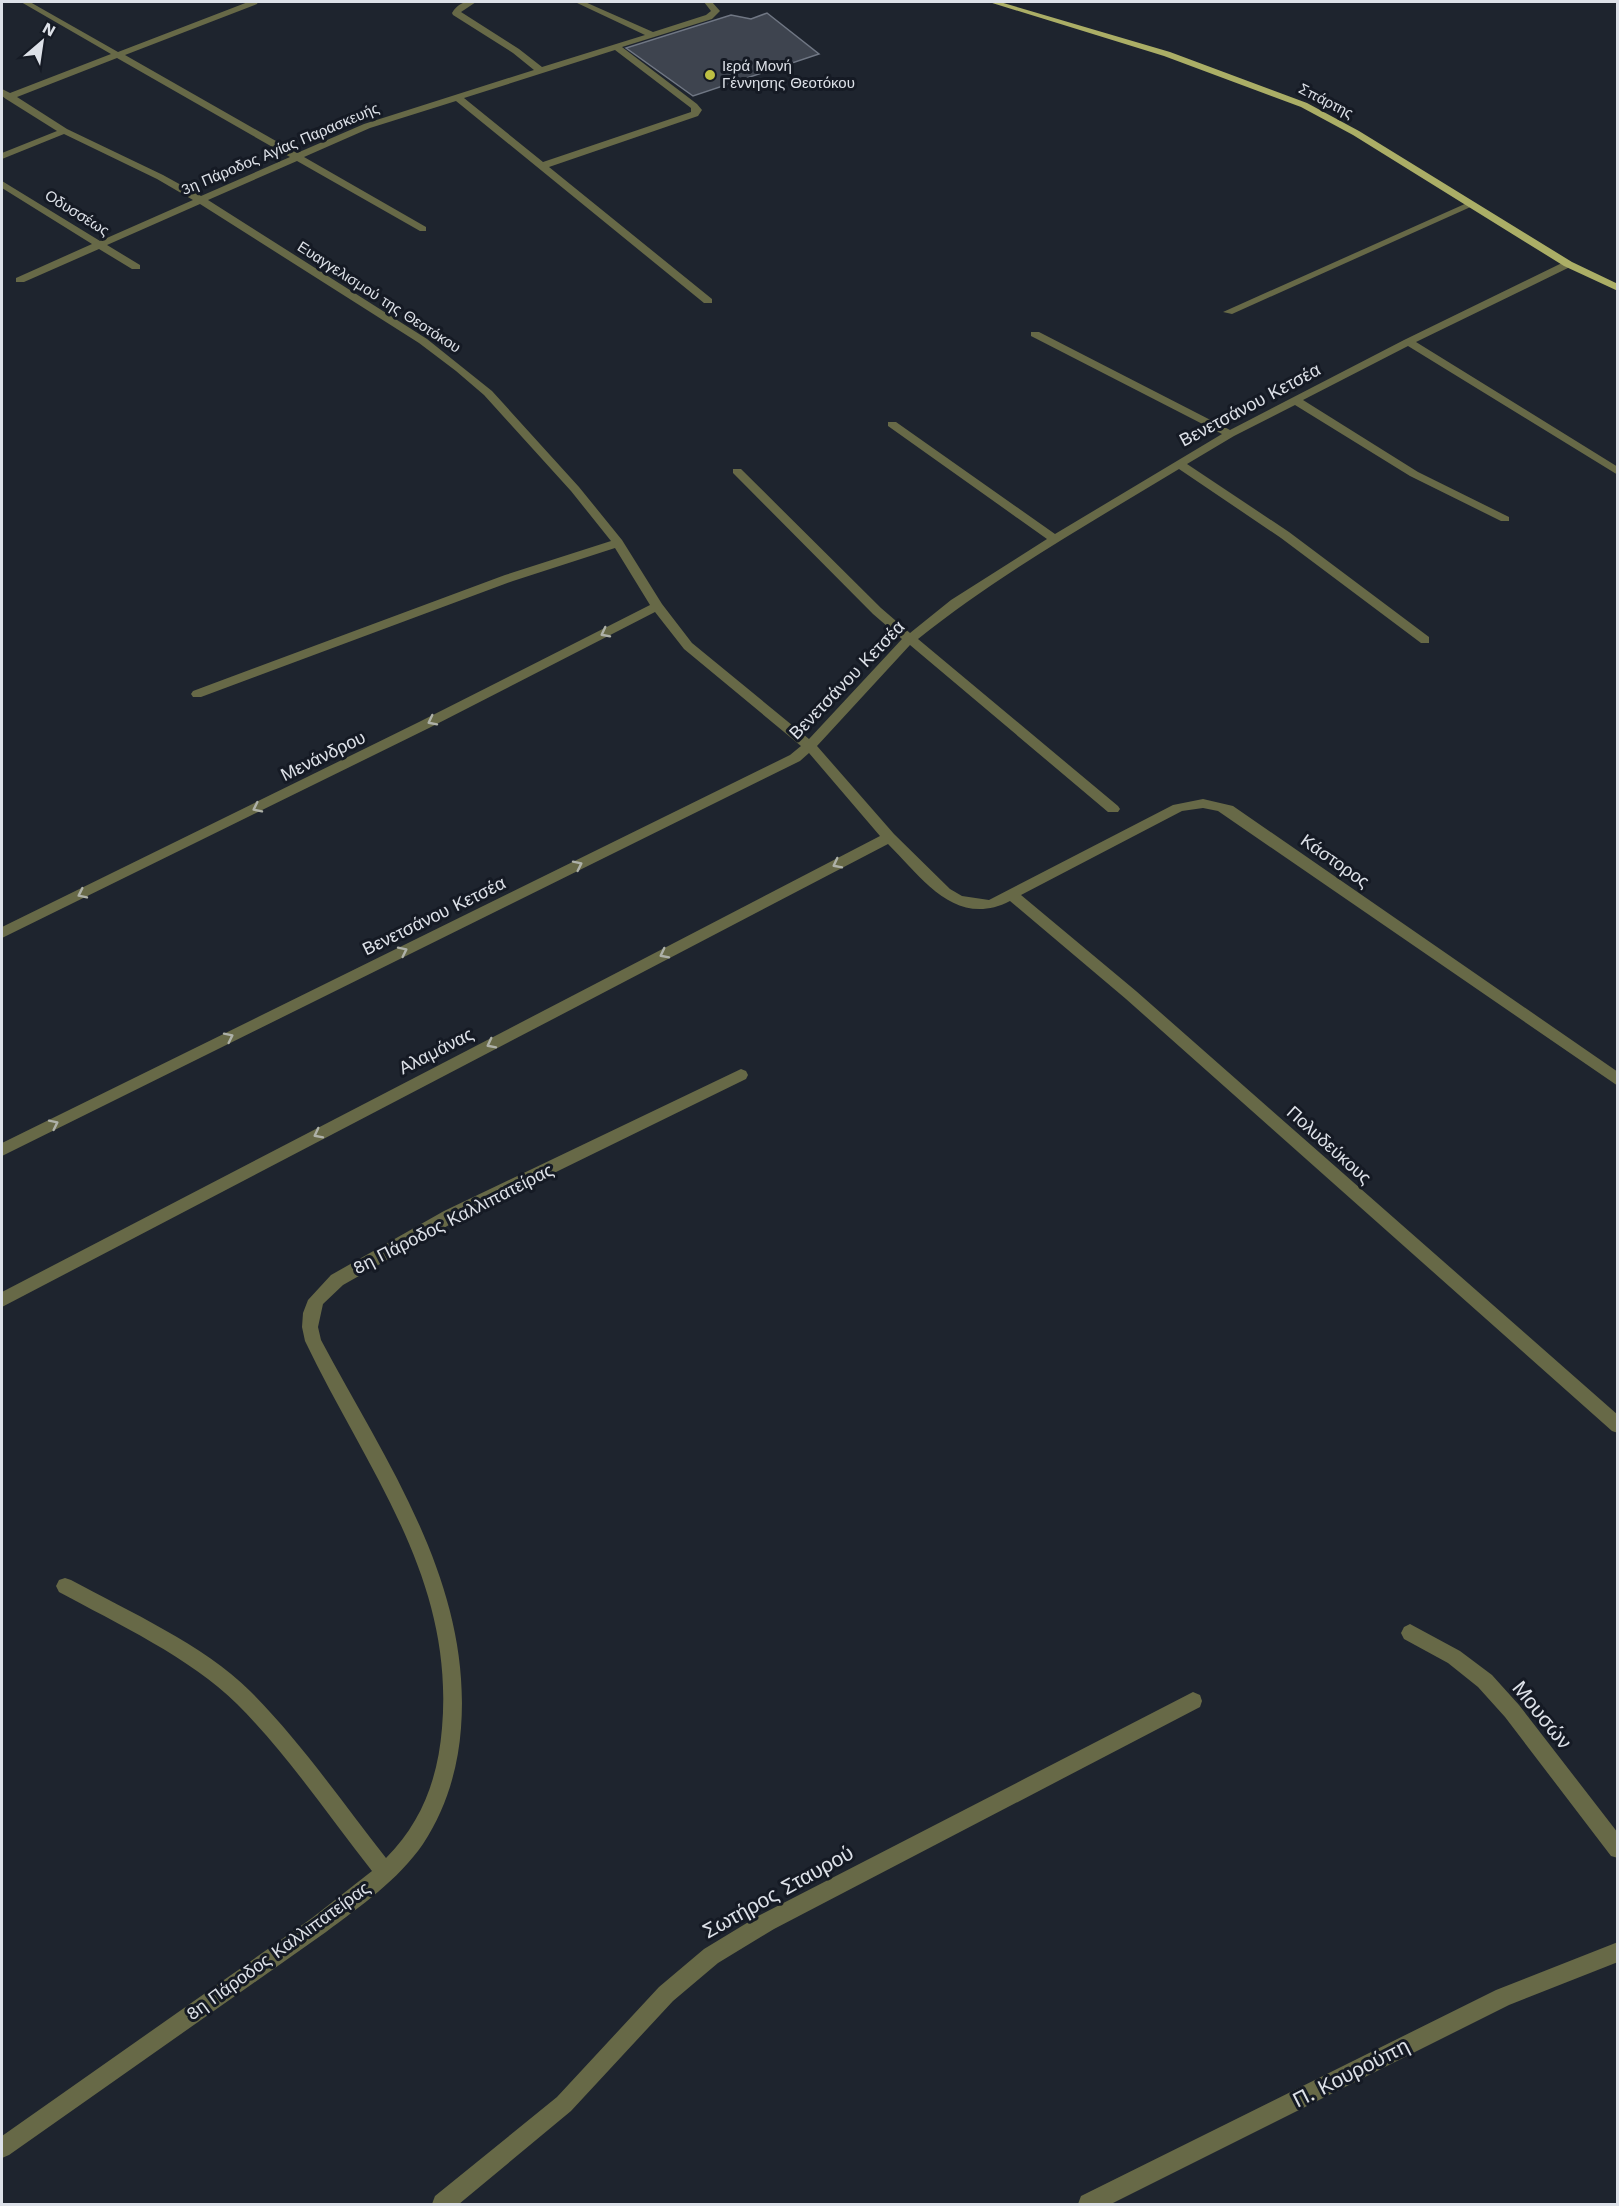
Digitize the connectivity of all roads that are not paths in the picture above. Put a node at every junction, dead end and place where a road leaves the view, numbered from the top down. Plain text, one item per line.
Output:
1 (25, 2) edge
2 (254, 2) edge
3 (472, 2) edge
4 (579, 2) edge
5 (708, 2) edge
6 (993, 2) edge
7 (651, 34) junction
8 (615, 46) junction
9 (120, 54) junction
10 (540, 70) junction
11 (5, 94) edge
12 (456, 96) junction
13 (64, 131) junction
14 (2, 156) edge
15 (298, 157) junction
16 (541, 166) junction
17 (2, 184) edge
18 (201, 200) junction
19 (1470, 205) junction
20 (423, 229) dead end
21 (99, 244) junction
22 (1568, 264) junction
23 (136, 267) dead end
24 (20, 280) dead end
25 (1617, 288) edge
26 (708, 302) dead end
27 (1228, 312) dead end
28 (1035, 334) dead end
29 (1408, 342) junction
30 (1295, 400) junction
31 (892, 424) dead end
32 (1230, 434) junction
33 (1179, 464) junction
34 (737, 471) dead end
35 (1617, 472) edge
36 (1505, 519) dead end
37 (1055, 539) junction
38 (618, 543) junction
39 (657, 606) junction
40 (910, 638) junction
41 (1425, 640) dead end
42 (197, 694) dead end
43 (810, 746) junction
44 (1113, 809) dead end
45 (889, 837) junction
46 (1013, 896) junction
47 (2, 933) edge
48 (741, 1076) dead end
49 (1617, 1080) edge
50 (2, 1150) edge
51 (2, 1300) edge
52 (1617, 1426) edge
53 (65, 1586) dead end
54 (1410, 1633) dead end
55 (1193, 1701) dead end
56 (1617, 1849) edge
57 (385, 1872) junction
58 (1617, 1952) edge
59 (2, 2148) edge
60 (442, 2205) edge
61 (1089, 2205) edge

1 - 9 street
2 - 9 street
3 - 10 street
4 - 7 street
5 - 7 street, 3η Πάροδος Αγίας Παρασκευής
6 - 19 main road, Σπάρτης
7 - 8 street, 3η Πάροδος Αγίας Παρασκευής
8 - 10 street, 3η Πάροδος Αγίας Παρασκευής
8 - 16 street
9 - 11 street
9 - 15 street
10 - 12 street, 3η Πάροδος Αγίας Παρασκευής
11 - 13 street, Ευαγγελισμού της Θεοτόκου
12 - 15 street, 3η Πάροδος Αγίας Παρασκευής
12 - 16 street
13 - 14 street
13 - 18 street, Ευαγγελισμού της Θεοτόκου
15 - 18 street, 3η Πάροδος Αγίας Παρασκευής
15 - 20 street
16 - 26 street
17 - 21 street, Οδυσσέως
18 - 21 street, 3η Πάροδος Αγίας Παρασκευής
18 - 38 street, Ευαγγελισμού της Θεοτόκου
19 - 22 main road, Σπάρτης
19 - 27 street
21 - 23 street, Οδυσσέως
21 - 24 street, 3η Πάροδος Αγίας Παρασκευής
22 - 25 main road, Σπάρτης
22 - 29 street, Βενετσάνου Κετσέα
28 - 32 street
29 - 30 street, Βενετσάνου Κετσέα
29 - 35 street
30 - 32 street, Βενετσάνου Κετσέα
30 - 36 street
31 - 37 street
32 - 33 street, Βενετσάνου Κετσέα
33 - 37 street, Βενετσάνου Κετσέα
33 - 41 street
34 - 40 street
37 - 40 street, Βενετσάνου Κετσέα
38 - 39 street, Ευαγγελισμού της Θεοτόκου
38 - 42 street
39 - 43 street, Ευαγγελισμού της Θεοτόκου
39 -> 47 street, Μενάνδρου
40 - 43 street, Βενετσάνου Κετσέα
40 - 44 street
43 - 45 street, Ευαγγελισμού της Θεοτόκου
50 -> 43 street, Βενετσάνου Κετσέα
45 - 46 street, Ευαγγελισμού της Θεοτόκου
45 -> 51 street, Αλαμάνας
46 - 49 street, Κάστορος
46 - 52 street, Πολυδεύκους
48 - 57 street, 8η Πάροδος Καλλιπατείρας
53 - 57 street
54 - 56 street, Μουσών
55 - 60 street, Σωτήρος Σταυρού
57 - 59 street, 8η Πάροδος Καλλιπατείρας
58 - 61 street, Π. Κουρούπη

